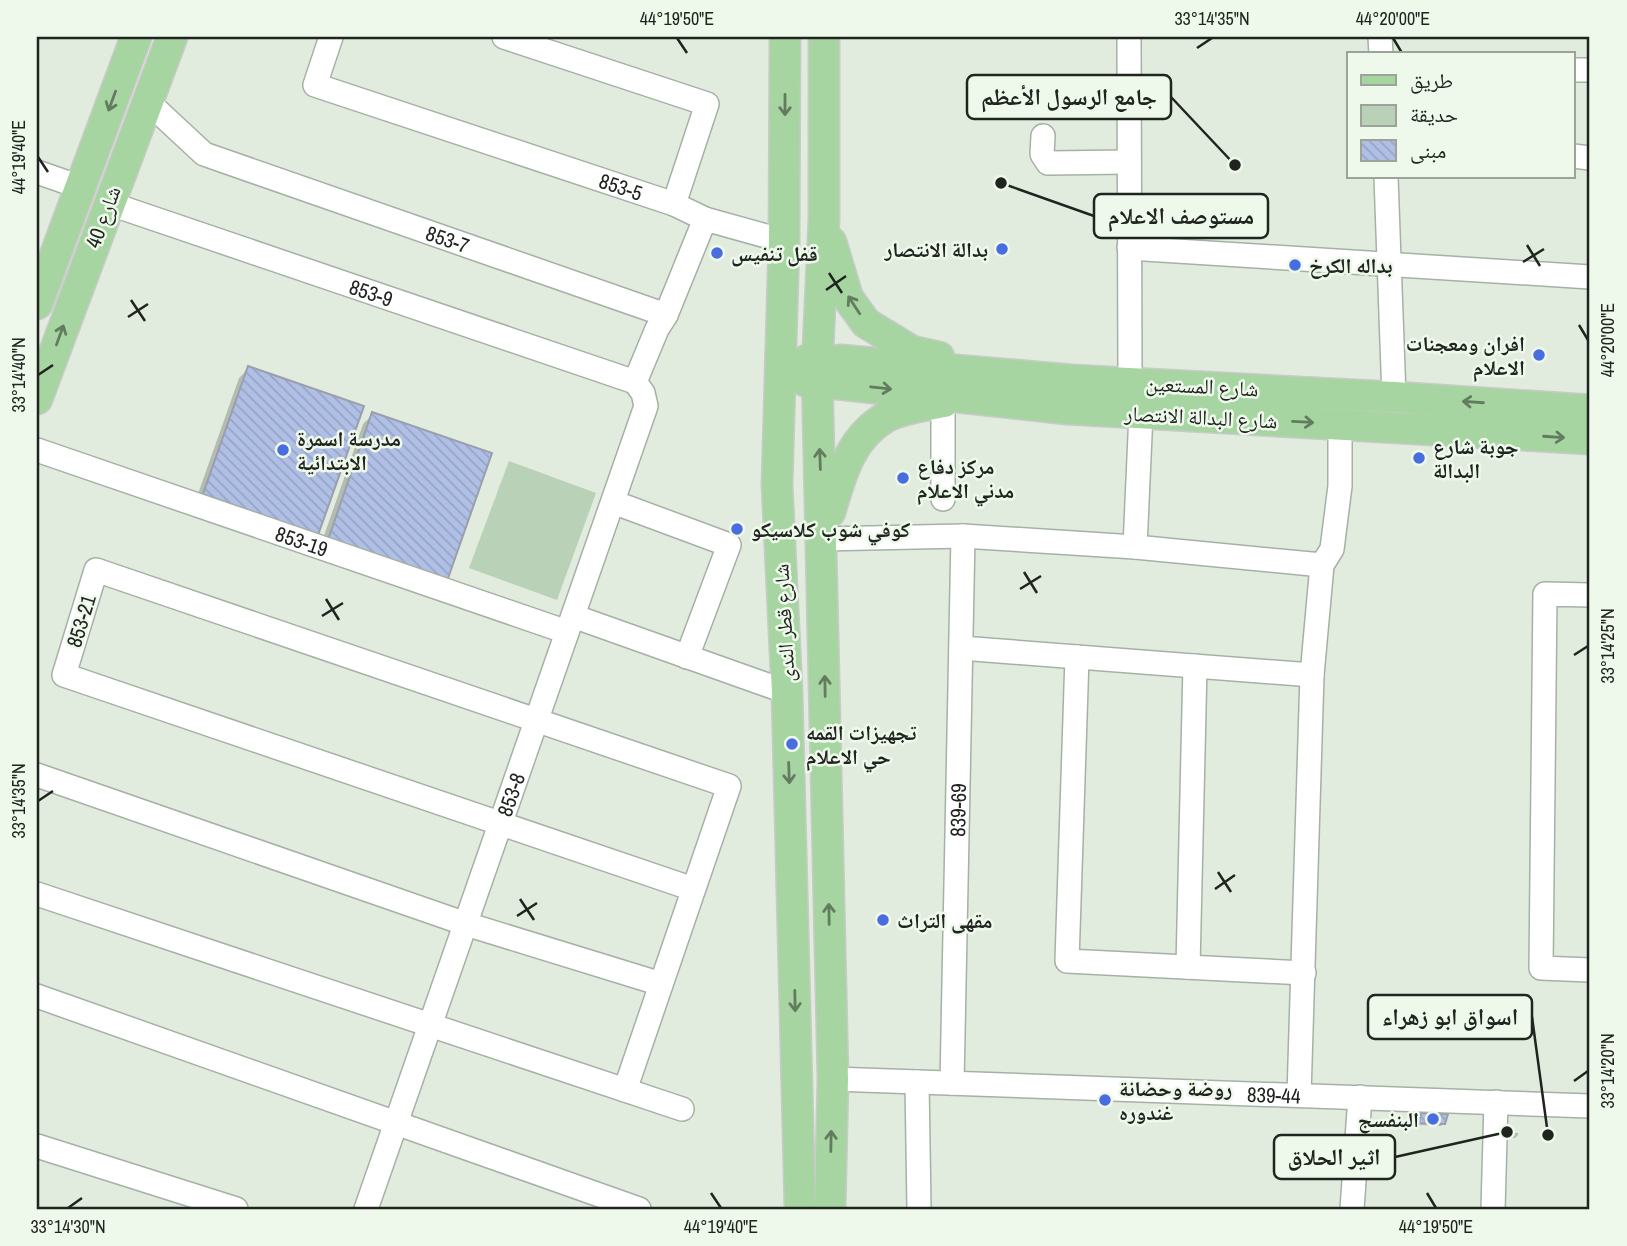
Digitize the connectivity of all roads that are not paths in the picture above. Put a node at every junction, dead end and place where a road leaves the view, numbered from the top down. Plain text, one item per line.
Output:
1 (136, 37) edge
2 (172, 37) edge
3 (331, 37) edge
4 (504, 37) edge
5 (785, 37) edge
6 (824, 37) edge
7 (1129, 37) edge
8 (147, 101) junction
9 (1043, 136) dead end
10 (1129, 162) junction
11 (37, 172) edge
12 (1385, 178) edge
13 (80, 187) junction
14 (108, 203) junction
15 (674, 204) junction
16 (705, 219) junction
17 (824, 219) junction
18 (785, 241) junction
19 (1129, 248) junction
20 (1389, 265) junction
21 (1590, 278) edge
22 (37, 304) edge
23 (666, 315) junction
24 (817, 370) junction
25 (1025, 376) junction
26 (1072, 380) junction
27 (635, 382) junction
28 (1130, 383) junction
29 (1394, 397) junction
30 (974, 398) junction
31 (37, 399) edge
32 (943, 402) junction
33 (1067, 410) junction
34 (1590, 410) edge
35 (1141, 414) junction
36 (1340, 424) junction
37 (1590, 439) edge
38 (37, 450) edge
39 (943, 499) dead end
40 (613, 502) junction
41 (963, 536) junction
42 (822, 539) junction
43 (1135, 547) junction
44 (1322, 565) junction
45 (1590, 595) edge
46 (570, 624) junction
47 (961, 648) junction
48 (687, 657) junction
49 (1077, 657) junction
50 (1195, 666) junction
51 (1311, 675) junction
52 (787, 692) junction
53 (536, 721) junction
54 (37, 775) edge
55 (501, 822) junction
56 (693, 889) junction
57 (37, 894) edge
58 (466, 924) junction
59 (1188, 967) junction
60 (1590, 970) edge
61 (1304, 973) junction
62 (661, 984) junction
63 (37, 996) edge
64 (430, 1025) junction
65 (832, 1079) junction
66 (917, 1082) junction
67 (952, 1083) junction
68 (625, 1090) junction
69 (1299, 1096) junction
70 (1360, 1097) junction
71 (1496, 1102) junction
72 (1590, 1106) edge
73 (682, 1109) dead end
74 (396, 1124) junction
75 (37, 1146) edge
76 (830, 1197) edge
77 (798, 1200) edge
78 (236, 1209) edge
79 (366, 1209) edge
80 (639, 1209) edge
81 (919, 1209) edge
82 (1352, 1209) edge
83 (1493, 1209) edge

1 -> 13 main road, شارع 40
2 - 8 main road, شارع 40
3 - 15 street, 853-5
4 - 15 street
5 -> 18 main road, شارع قطر الندى
6 - 17 main road, شارع قطر الندى
7 - 10 street
8 - 14 main road, شارع 40
8 - 23 street, 853-7
9 - 10 street
10 - 19 street
11 - 13 street
12 - 20 street
13 - 22 main road, شارع 40
14 - 27 street, 853-9
31 -> 14 main road, شارع 40
15 - 16 street
16 - 18 street
16 - 23 street
17 - 24 main road, شارع قطر الندى
25 -> 17 main road
18 - 24 main road
18 - 52 main road, شارع قطر الندى
19 - 20 street
19 - 28 street
20 - 21 street
20 - 29 street
23 - 27 street
24 - 25 main road, شارع المستعين
24 -> 30 main road, شارع البدالة الانتصار
42 -> 24 main road, شارع قطر الندى
24 - 52 main road
25 - 26 main road, شارع المستعين
26 - 28 main road, شارع المستعين
26 - 33 main road
27 - 40 street, 853-8
28 - 29 main road, شارع المستعين
34 -> 29 main road, شارع المستعين
30 - 32 main road
30 - 33 main road, شارع البدالة الانتصار
32 - 39 street
32 - 42 main road
33 - 35 main road, شارع البدالة الانتصار
35 -> 36 main road, شارع البدالة الانتصار
35 - 43 street
36 -> 37 main road, شارع البدالة الانتصار
36 - 44 street
38 - 46 street, 853-19
40 - 46 street, 853-8
40 - 48 street
41 - 42 street
41 - 43 street
41 - 47 street, 839-69
65 -> 42 main road, شارع قطر الندى
43 - 44 street
44 - 51 street
45 - 60 street
46 - 48 street, 853-19
46 - 53 street, 853-8
47 - 49 street
47 - 67 street, 839-69
48 - 52 street, 853-19
49 - 50 street
49 - 59 street
50 - 51 street
50 - 59 street
51 - 61 street
52 -> 77 main road, شارع قطر الندى
53 - 55 street, 853-8
53 - 55 street, 853-21
53 - 56 street
54 - 58 street
55 - 56 street
55 - 58 street, 853-8
56 - 62 street
57 - 64 street
58 - 62 street
58 - 64 street, 853-8
59 - 61 street
61 - 69 street
62 - 68 street
63 - 74 street
64 - 68 street
64 - 74 street, 853-8
65 - 66 street, 839-44
76 -> 65 main road, شارع قطر الندى
66 - 67 street, 839-44
66 - 81 street
67 - 69 street, 839-44
68 - 73 street
69 - 70 street, 839-44
70 - 71 street, 839-44
70 - 82 street
71 - 72 street, 839-44
71 - 83 street
74 - 79 street, 853-8
74 - 80 street
75 - 78 street
76 - 77 main road

